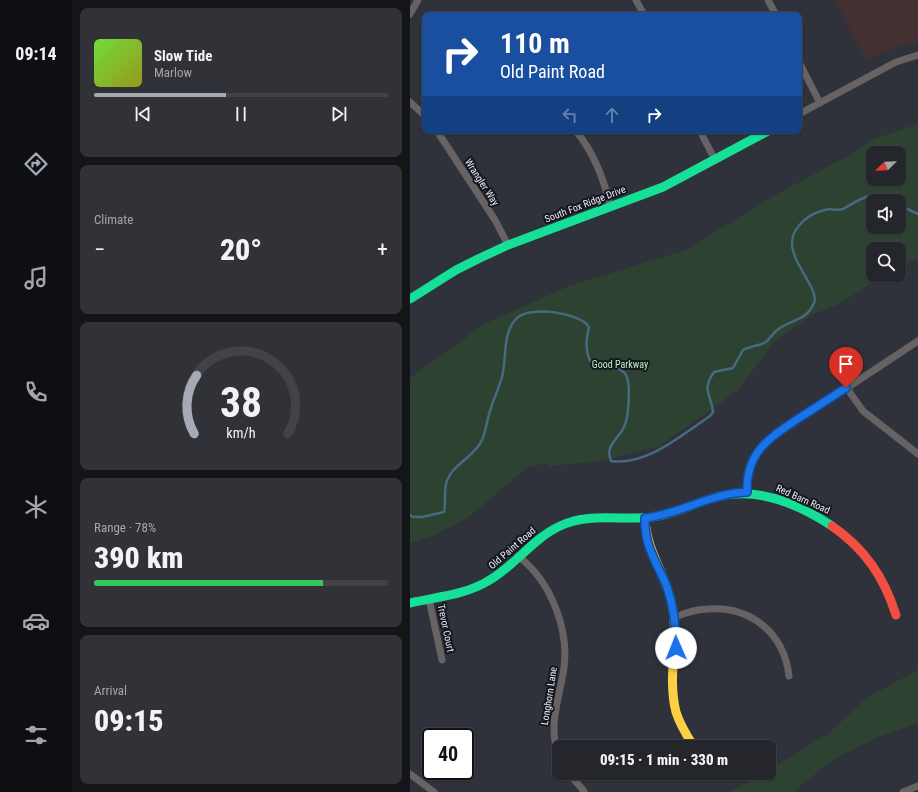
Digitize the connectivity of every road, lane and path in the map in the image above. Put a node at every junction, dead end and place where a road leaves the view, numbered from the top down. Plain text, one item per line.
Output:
1 (418, 0) edge
2 (636, 0) edge
3 (768, 0) edge
4 (642, 12) edge
5 (774, 12) edge
6 (410, 14) edge
7 (918, 55) edge
8 (802, 68) edge
9 (410, 102) edge
10 (820, 103) junction
11 (802, 112) edge
12 (422, 113) edge
13 (439, 134) edge
14 (578, 134) edge
15 (702, 134) edge
16 (763, 134) edge
17 (715, 160) junction
18 (610, 206) junction
19 (508, 245) junction
20 (410, 299) edge
21 (918, 341) edge
22 (846, 388) junction
23 (918, 454) edge
24 (747, 492) junction
25 (645, 518) junction
26 (518, 556) junction
27 (430, 600) junction
28 (410, 603) edge
29 (896, 615) dead end
30 (675, 617) junction
31 (442, 660) dead end
32 (790, 676) dead end
33 (554, 740) edge
34 (689, 740) edge
35 (410, 774) edge
36 (574, 780) edge
37 (918, 786) edge
38 (584, 791) dead end
39 (434, 792) edge
40 (903, 792) edge

1 - 6 street
2 - 4 street
3 - 5 street
7 - 10 street
8 - 10 street
9 - 12 street
10 - 11 street
13 - 19 street, Wrangler Way
14 - 18 street
15 - 17 street
16 - 17 street, South Fox Ridge Drive
17 - 18 street, South Fox Ridge Drive
18 - 19 street, South Fox Ridge Drive
19 - 20 street, South Fox Ridge Drive
21 - 22 street
22 - 23 street
22 - 24 street
24 - 25 street, Old Paint Road
24 - 29 street, Red Barn Road
25 - 26 street, Old Paint Road
25 - 30 street
26 - 27 street, Old Paint Road
26 - 33 street, Longhorn Lane
27 - 28 street, Old Paint Road
27 - 31 street, Trevor Court
30 - 32 street
30 - 34 street
35 - 39 street
36 - 38 street
37 - 40 street

